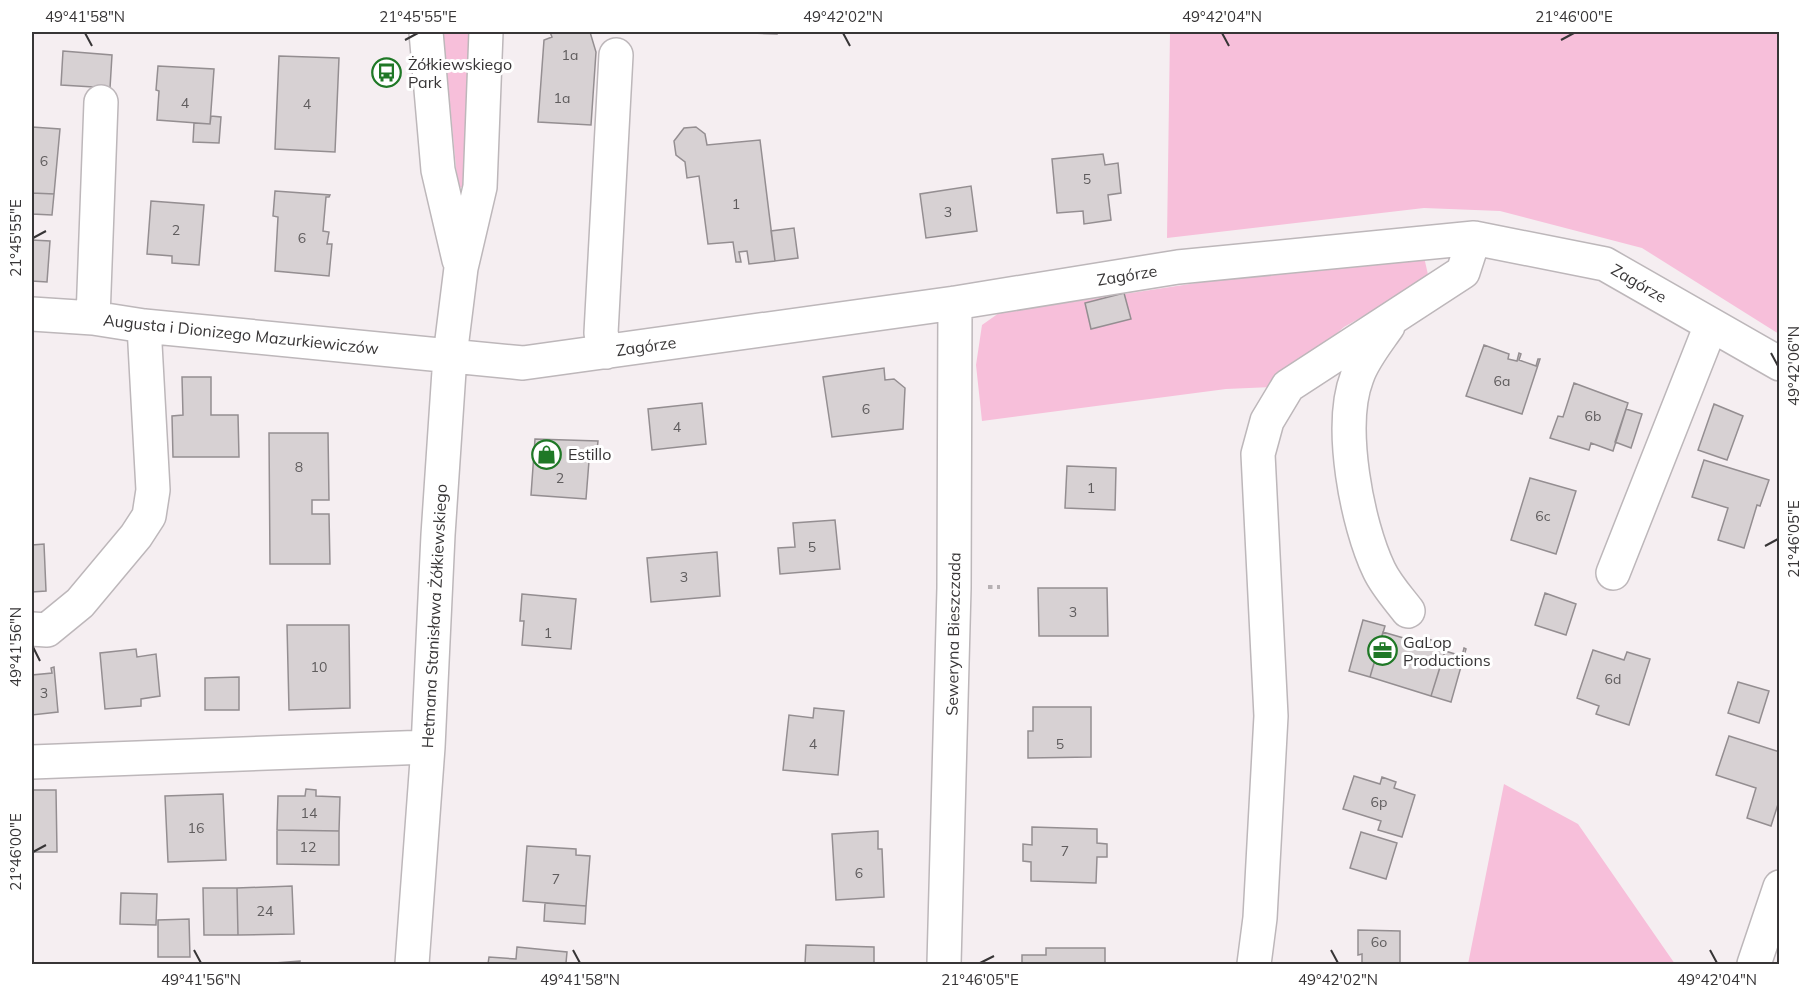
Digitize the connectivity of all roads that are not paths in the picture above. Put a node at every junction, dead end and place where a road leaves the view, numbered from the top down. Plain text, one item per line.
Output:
1 (426, 32) edge
2 (486, 32) edge
3 (616, 55) dead end
4 (101, 102) dead end
5 (1474, 238) junction
6 (461, 268) junction
7 (956, 303) junction
8 (32, 315) edge
9 (1394, 317) junction
10 (93, 318) junction
11 (1711, 325) junction
12 (144, 327) junction
13 (606, 352) junction
14 (450, 356) junction
15 (1779, 364) edge
16 (1613, 573) dead end
17 (1408, 611) dead end
18 (32, 630) edge
19 (428, 747) junction
20 (32, 762) edge
21 (1779, 887) edge
22 (412, 964) edge
23 (944, 964) edge
24 (1254, 964) edge
25 (1754, 964) edge

1 - 6 street, Hetmana Stanisława Żółkiewskiego
2 - 6 street, Hetmana Stanisława Żółkiewskiego
3 - 13 street
4 - 10 street
5 - 7 street, Zagórze
5 - 9 street
5 - 11 street, Zagórze
6 - 14 street, Hetmana Stanisława Żółkiewskiego
7 - 13 street, Zagórze
7 - 23 street, Seweryna Bieszczada
8 - 10 street, Augusta i Dionizego Mazurkiewiczów
9 - 17 street
9 - 24 street
10 - 12 street, Augusta i Dionizego Mazurkiewiczów
11 - 15 street, Zagórze
11 - 16 street
12 - 14 street, Augusta i Dionizego Mazurkiewiczów
12 - 18 street
13 - 14 street, Zagórze
14 - 19 street, Hetmana Stanisława Żółkiewskiego
19 - 20 street
19 - 22 street, Hetmana Stanisława Żółkiewskiego
21 - 25 street

